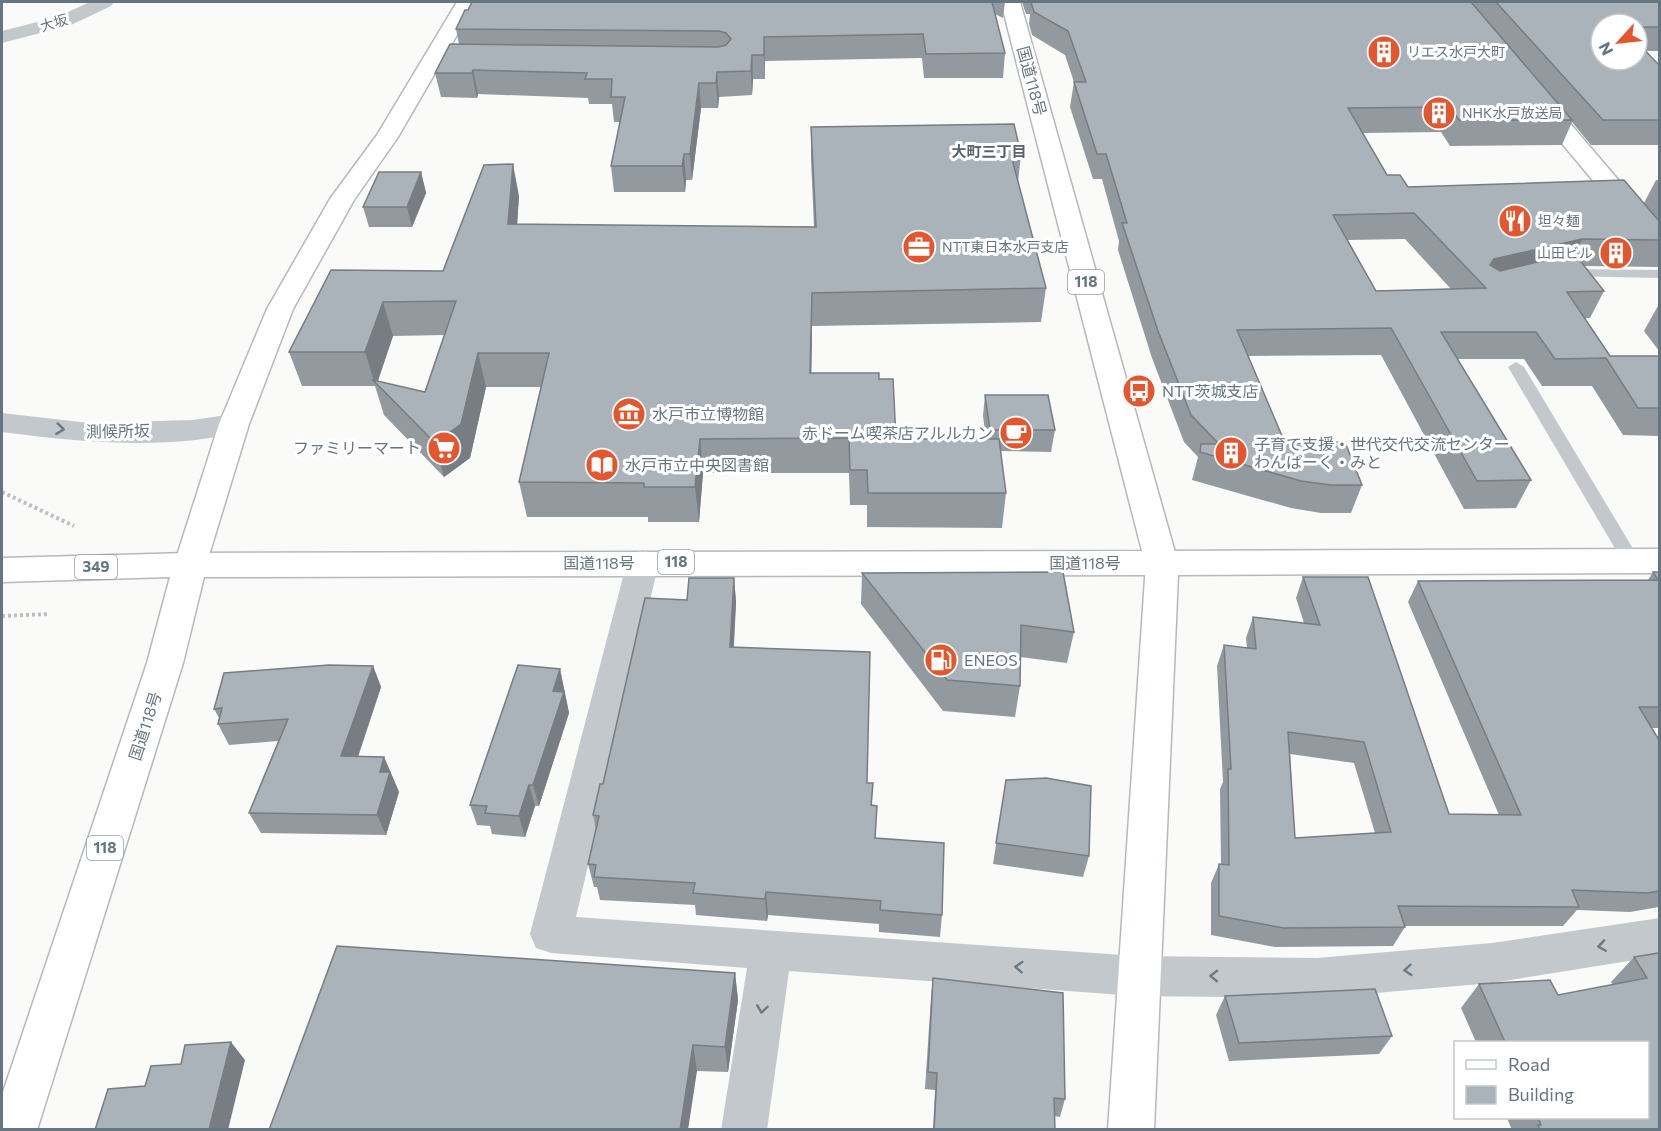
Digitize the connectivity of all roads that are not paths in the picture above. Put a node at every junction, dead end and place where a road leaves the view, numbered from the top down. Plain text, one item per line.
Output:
1 (104, 2) edge
2 (466, 2) edge
3 (1017, 13) edge
4 (2, 37) edge
5 (1522, 81) edge
6 (1659, 245) edge
7 (1659, 274) edge
8 (1546, 278) edge
9 (1516, 367) dead end
10 (2, 423) edge
11 (234, 424) junction
12 (1646, 561) edge
13 (643, 562) junction
14 (1162, 563) junction
15 (190, 565) junction
16 (2, 570) edge
17 (1659, 937) edge
18 (771, 951) junction
19 (1137, 975) junction
20 (13, 1130) edge
21 (744, 1130) edge
22 (1131, 1130) edge

1 - 4 street, 大坂
2 - 11 main road
3 - 14 main road, 国道118号 / 118
5 - 6 main road
7 - 8 lane
9 - 12 lane
10 -> 11 street, 測候所坂
11 - 15 main road
12 - 14 main road
13 - 14 main road, 国道118号 / 118
13 - 15 main road, 国道118号 / 118
13 - 18 street
14 - 19 main road
15 - 16 main road, 349
15 - 20 main road, 国道118号 / 118
17 -> 19 street
19 -> 18 street
18 -> 21 street
19 - 22 main road

